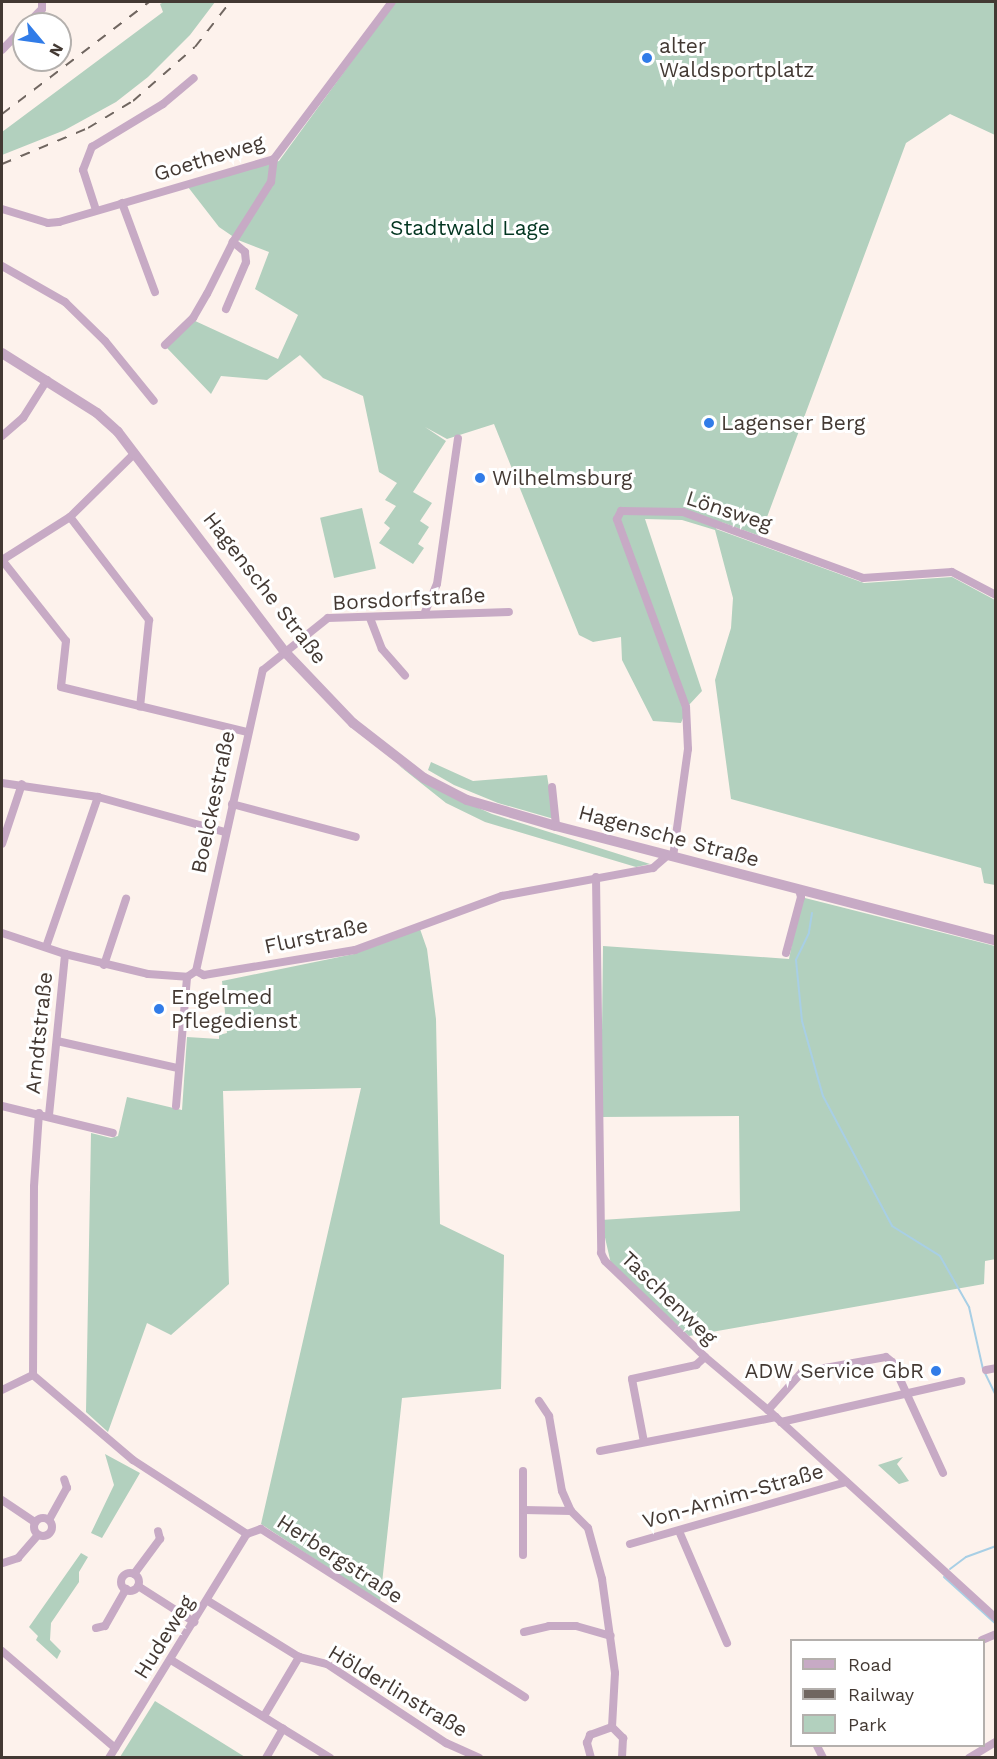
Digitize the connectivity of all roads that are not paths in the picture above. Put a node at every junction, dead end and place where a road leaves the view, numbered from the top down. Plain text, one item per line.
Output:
1 (392, 2) edge
2 (194, 78) dead end
3 (274, 159) junction
4 (122, 203) junction
5 (2, 208) edge
6 (96, 210) junction
7 (233, 242) junction
8 (2, 266) edge
9 (155, 292) dead end
10 (226, 309) dead end
11 (165, 345) dead end
12 (2, 353) edge
13 (47, 380) junction
14 (154, 401) dead end
15 (2, 436) edge
16 (458, 439) dead end
17 (135, 453) junction
18 (70, 517) junction
19 (2, 560) edge
20 (996, 595) edge
21 (425, 612) junction
22 (509, 612) dead end
23 (370, 618) junction
24 (286, 653) junction
25 (405, 675) dead end
26 (140, 707) junction
27 (247, 732) junction
28 (2, 783) edge
29 (22, 784) junction
30 (552, 787) dead end
31 (98, 797) junction
32 (232, 804) junction
33 (556, 826) junction
34 (225, 832) junction
35 (356, 837) dead end
36 (2, 844) edge
37 (670, 856) junction
38 (596, 876) junction
39 (799, 890) junction
40 (126, 899) dead end
41 (2, 933) edge
42 (996, 941) edge
43 (46, 947) junction
44 (786, 952) dead end
45 (65, 954) junction
46 (104, 965) junction
47 (196, 971) junction
48 (187, 977) junction
49 (57, 1041) junction
50 (178, 1068) junction
51 (2, 1106) edge
52 (176, 1106) dead end
53 (39, 1113) junction
54 (49, 1115) junction
55 (114, 1133) dead end
56 (705, 1357) junction
57 (996, 1368) edge
58 (986, 1370) dead end
59 (33, 1375) junction
60 (961, 1381) dead end
61 (2, 1390) edge
62 (906, 1392) junction
63 (539, 1401) dead end
64 (768, 1410) junction
65 (778, 1420) junction
66 (644, 1442) junction
67 (600, 1450) dead end
68 (523, 1471) dead end
69 (943, 1473) dead end
70 (64, 1479) dead end
71 (846, 1482) junction
72 (2, 1500) edge
73 (524, 1510) junction
74 (571, 1511) junction
75 (48, 1520) junction
76 (35, 1522) junction
77 (158, 1531) dead end
78 (679, 1531) junction
79 (247, 1534) junction
80 (38, 1535) junction
81 (630, 1544) dead end
82 (523, 1555) dead end
83 (3, 1563) dead end
84 (134, 1574) junction
85 (138, 1586) junction
86 (126, 1589) junction
87 (208, 1601) junction
88 (996, 1618) edge
89 (194, 1622) junction
90 (96, 1629) dead end
91 (524, 1632) dead end
92 (611, 1636) junction
93 (727, 1643) dead end
94 (2, 1652) edge
95 (299, 1657) junction
96 (171, 1660) junction
97 (525, 1697) dead end
98 (264, 1716) junction
99 (612, 1727) junction
100 (283, 1730) junction
101 (996, 1742) edge
102 (115, 1748) junction
103 (626, 1756) edge
104 (109, 1758) edge
105 (266, 1758) edge
106 (330, 1758) edge
107 (479, 1758) edge
108 (591, 1758) edge
109 (969, 1758) edge

1 - 3 street, Goetheweg
2 - 6 street
3 - 4 street, Goetheweg
3 - 7 street
4 - 6 street, Goetheweg
4 - 9 street
5 - 6 street, Goetheweg
7 - 10 street
7 - 11 street
8 - 14 street
12 - 13 street, Hagensche Straße
13 - 15 street
13 - 17 street, Hagensche Straße
16 - 21 street
17 - 18 street
17 - 24 street, Hagensche Straße
18 - 19 street
18 - 26 street
19 - 26 street
20 - 37 street, Lönsweg
21 - 22 street, Borsdorfstraße
21 - 23 street, Borsdorfstraße
23 - 24 street, Borsdorfstraße
23 - 25 street
24 - 27 street, Boelckestraße
24 - 33 street, Hagensche Straße
26 - 27 street
27 - 32 street, Boelckestraße
28 - 29 street
29 - 31 street
29 - 36 street
30 - 33 street
31 - 34 street
31 - 43 street
32 - 34 street, Boelckestraße
32 - 35 street
33 - 37 street, Hagensche Straße
34 - 47 street, Boelckestraße
37 - 38 street, Flurstraße
37 - 39 street, Hagensche Straße
38 - 47 street, Flurstraße
38 - 56 street, Taschenweg
39 - 42 street, Hagensche Straße
39 - 44 street
40 - 46 street
41 - 43 street
43 - 45 street
45 - 46 street
45 - 49 street, Arndtstraße
46 - 48 street
47 - 48 street
48 - 50 street
49 - 50 street
49 - 54 street, Arndtstraße
50 - 52 street
51 - 53 street
53 - 54 street
53 - 59 street
54 - 55 street
56 - 64 street, Taschenweg
56 - 66 street
57 - 58 street
59 - 61 street
59 - 79 street, Herbergstraße
60 - 62 street
62 - 64 street
62 - 65 street
62 - 69 street
63 - 74 street
64 - 65 street, Taschenweg
65 - 66 street
65 - 71 street, Taschenweg
66 - 67 street
68 - 73 street
70 - 75 street
71 - 78 street, Von-Arnim-Straße
71 - 88 street, Taschenweg
72 - 76 street
73 - 74 street
73 - 82 street
74 - 92 street
75 - 76 street
75 - 80 street
76 - 80 street
77 - 84 street
78 - 81 street, Von-Arnim-Straße
78 - 93 street
79 - 87 street, Hudeweg
79 - 97 street, Herbergstraße
80 - 83 street
84 - 85 street
84 - 86 street
85 - 86 street
85 - 89 street
86 - 90 street
87 - 89 street, Hudeweg
87 - 95 street, Hölderlinstraße
89 - 96 street, Hudeweg
91 - 92 street
92 - 99 street
94 - 102 street
95 - 98 street, Hölderlinstraße
95 - 107 street, Hölderlinstraße
96 - 98 street
96 - 102 street, Hudeweg
98 - 100 street
99 - 103 street
99 - 108 street
100 - 105 street
100 - 106 street
101 - 109 street
102 - 104 street, Hudeweg

